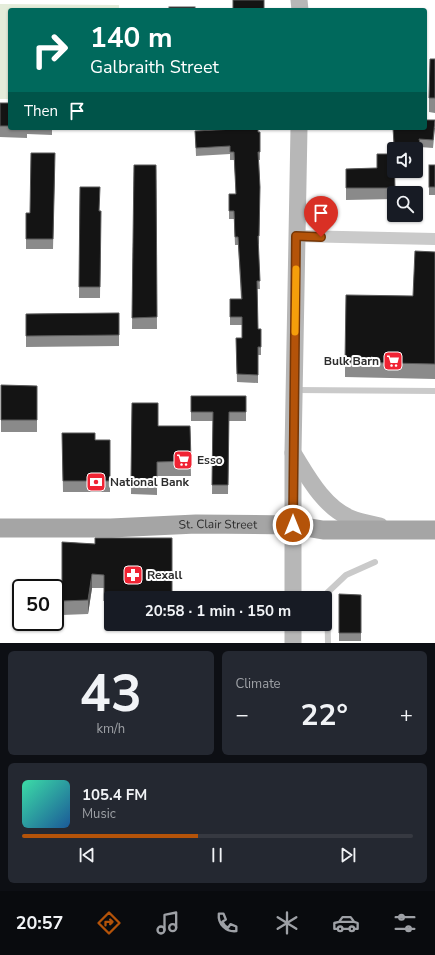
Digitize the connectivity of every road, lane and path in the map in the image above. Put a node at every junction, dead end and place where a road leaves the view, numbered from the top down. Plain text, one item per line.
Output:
1 (299, 130) edge
2 (296, 236) junction
3 (435, 239) edge
4 (294, 390) junction
5 (435, 391) edge
6 (293, 452) junction
7 (293, 525) junction
8 (0, 528) edge
9 (396, 530) junction
10 (435, 530) edge
11 (375, 562) dead end
12 (293, 591) edge
13 (293, 631) edge
14 (293, 643) edge
15 (328, 643) edge

1 - 2 main road
2 - 3 street
2 - 4 main road
4 - 5 lane
4 - 6 main road
6 - 7 main road
6 - 9 main road
7 - 8 main road, St. Clair Street
7 - 9 main road, St. Clair Street
7 - 12 main road
9 - 10 main road, St. Clair Street
11 - 15 lane
13 - 14 main road

